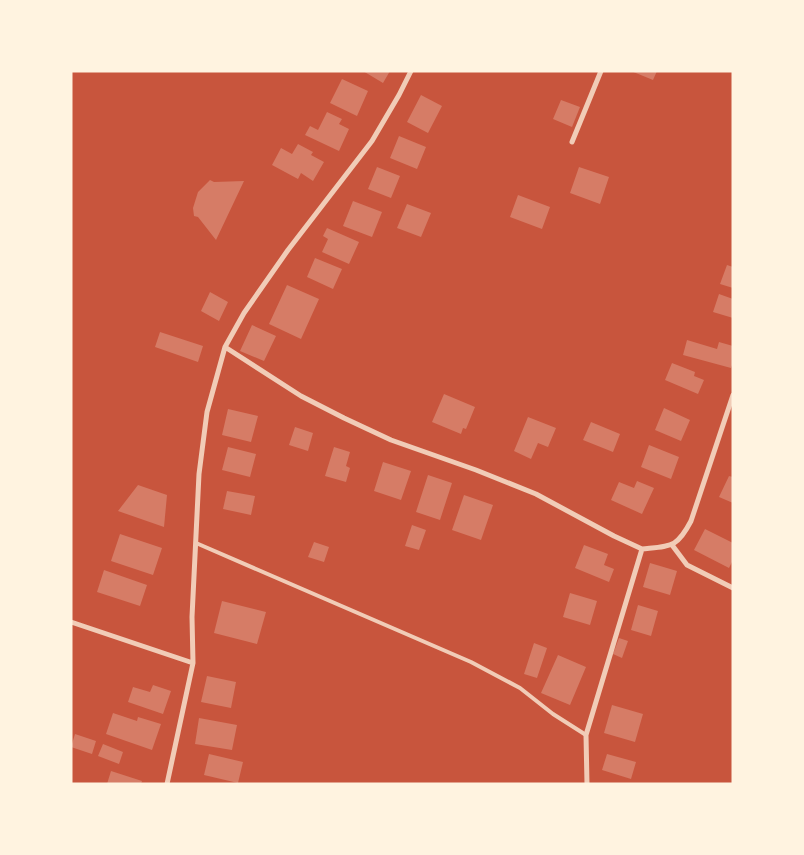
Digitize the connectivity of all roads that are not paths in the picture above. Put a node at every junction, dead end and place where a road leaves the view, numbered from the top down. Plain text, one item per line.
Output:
1 (411, 71) edge
2 (601, 71) edge
3 (572, 142) dead end
4 (225, 347) junction
5 (733, 395) edge
6 (196, 543) junction
7 (672, 545) junction
8 (642, 549) junction
9 (733, 588) edge
10 (71, 622) edge
11 (193, 663) junction
12 (586, 735) junction
13 (167, 784) edge
14 (587, 784) edge

1 - 4 street
2 - 3 street
4 - 6 street
4 - 8 street
5 - 7 street
6 - 11 street
6 - 12 lane
7 - 8 street
7 - 9 street
8 - 12 street
10 - 11 street
11 - 13 street
12 - 14 street

